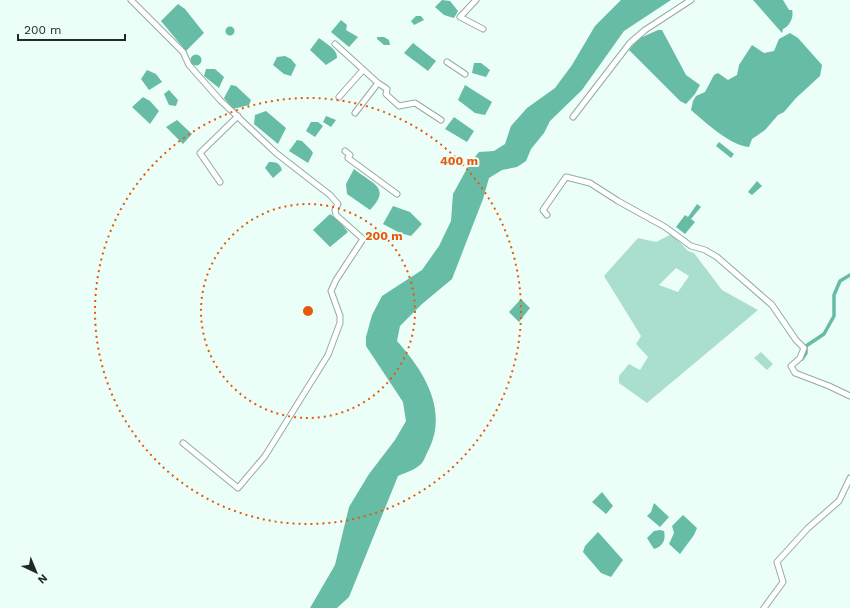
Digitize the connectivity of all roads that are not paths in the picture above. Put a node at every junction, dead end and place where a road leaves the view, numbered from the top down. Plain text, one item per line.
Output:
1 (130, 0) edge
2 (476, 0) edge
3 (691, 0) edge
4 (483, 29) dead end
5 (335, 44) dead end
6 (447, 62) dead end
7 (363, 70) junction
8 (465, 74) dead end
9 (378, 83) junction
10 (339, 97) dead end
11 (355, 112) dead end
12 (238, 116) junction
13 (573, 116) dead end
14 (441, 120) dead end
15 (345, 151) dead end
16 (220, 182) dead end
17 (397, 194) dead end
18 (547, 215) dead end
19 (850, 396) edge
20 (183, 443) dead end
21 (850, 478) edge
22 (764, 608) edge

1 - 12 street
2 - 4 street
3 - 13 street
5 - 7 street
6 - 8 street
7 - 9 street
7 - 10 street
9 - 11 street
9 - 14 street
12 - 16 street
12 - 20 street
15 - 17 street
18 - 19 street
21 - 22 street

